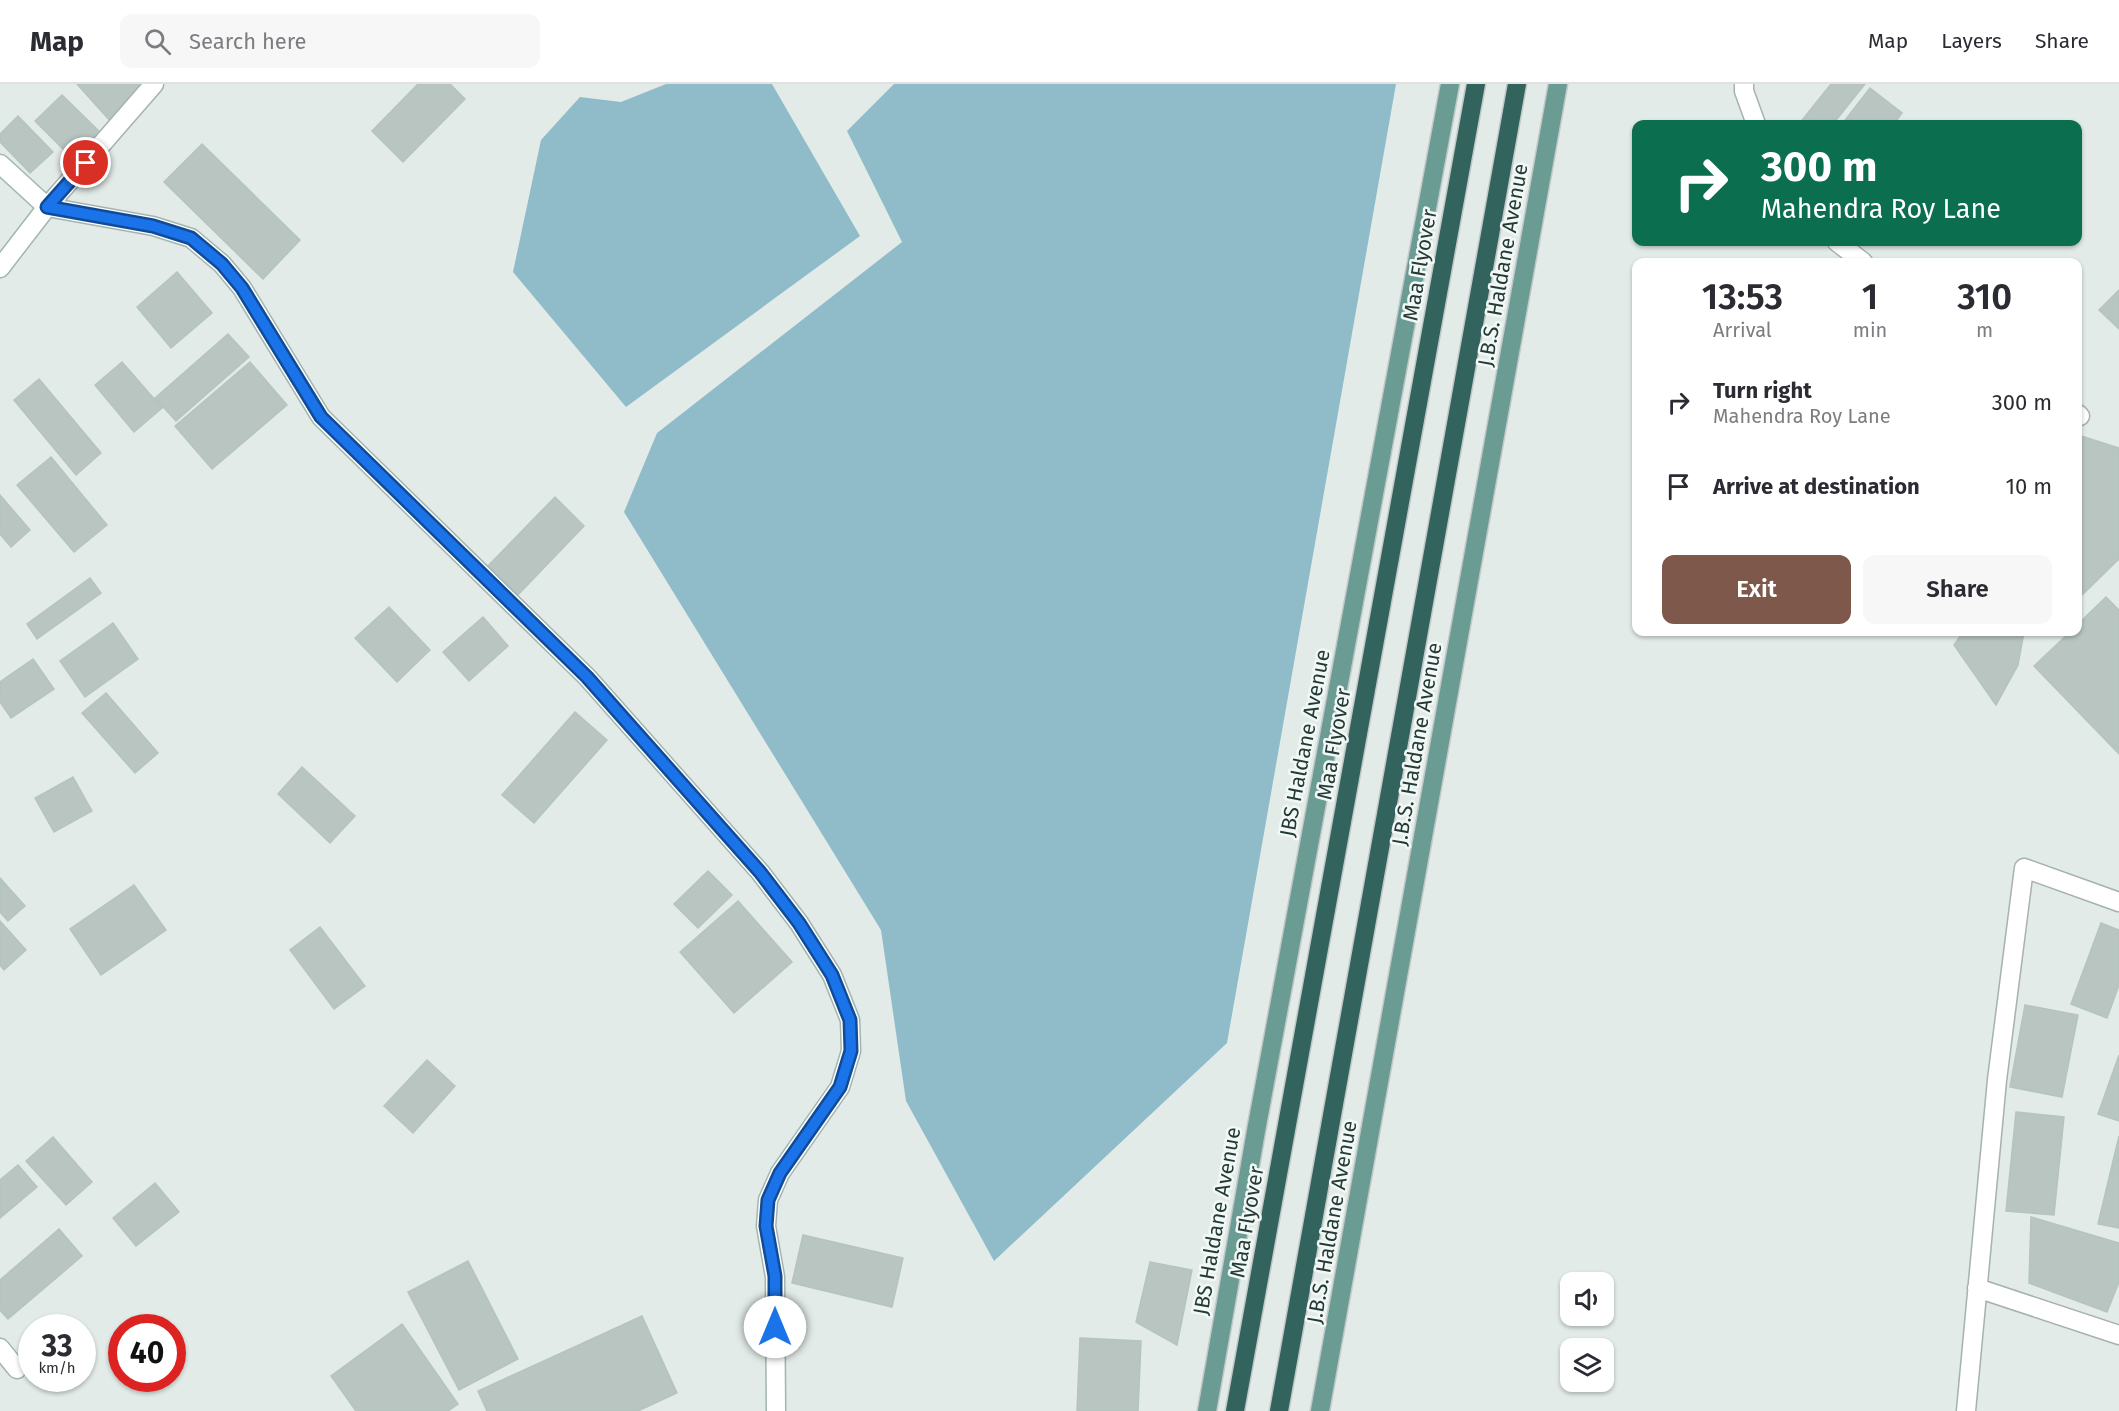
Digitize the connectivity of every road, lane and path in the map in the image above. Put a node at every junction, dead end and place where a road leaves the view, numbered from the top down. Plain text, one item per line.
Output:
1 (154, 84) edge
2 (1450, 84) edge
3 (1476, 84) edge
4 (1517, 84) edge
5 (1558, 84) edge
6 (1744, 84) edge
7 (1755, 120) edge
8 (0, 164) edge
9 (47, 207) junction
10 (1842, 246) edge
11 (1858, 258) edge
12 (0, 268) edge
13 (2119, 902) edge
14 (1977, 1288) junction
15 (2119, 1335) edge
16 (0, 1348) edge
17 (17, 1369) dead end
18 (776, 1411) edge
19 (1207, 1411) edge
20 (1235, 1411) edge
21 (1279, 1411) edge
22 (1320, 1411) edge
23 (1966, 1411) edge

1 - 9 street
2 - 19 main road, JBS Haldane Avenue
3 - 20 highway, Maa Flyover
4 - 21 highway
5 - 22 main road, J.B.S. Haldane Avenue
6 - 7 street
8 - 9 street
9 - 12 street
9 - 18 street
10 - 11 street
13 - 14 street
14 - 15 street
14 - 23 street
16 - 17 street

